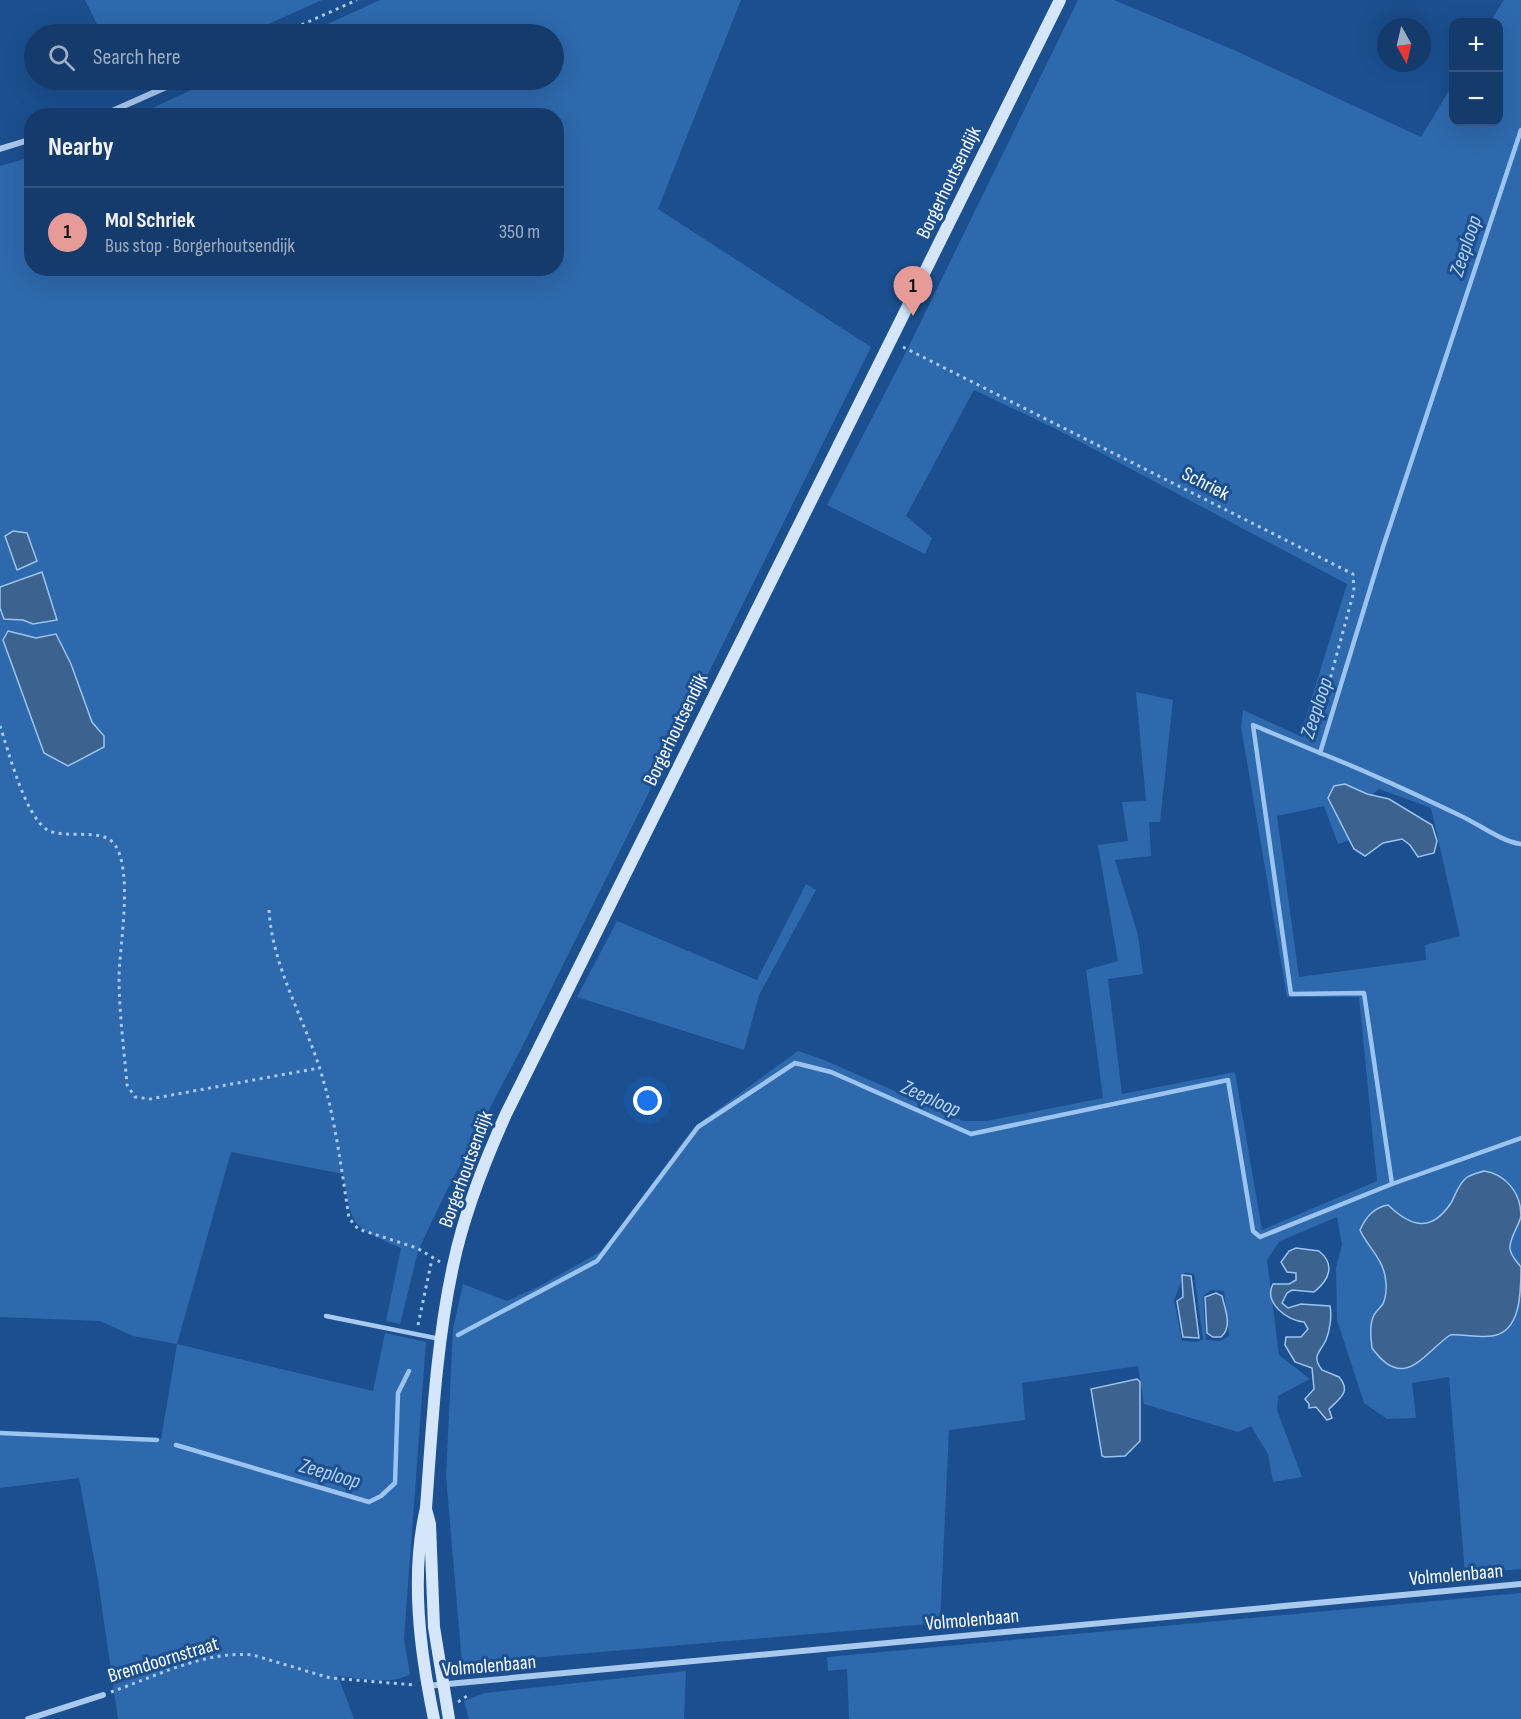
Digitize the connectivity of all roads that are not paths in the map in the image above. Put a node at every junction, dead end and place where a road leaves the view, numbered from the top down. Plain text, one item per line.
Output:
1 (1060, 0) edge
2 (160, 90) edge
3 (119, 108) edge
4 (24, 142) edge
5 (0, 149) edge
6 (326, 1316) dead end
7 (440, 1339) junction
8 (426, 1508) junction
9 (1521, 1584) edge
10 (420, 1685) junction
11 (442, 1686) junction
12 (103, 1695) road end
13 (28, 1719) edge
14 (434, 1719) edge
15 (448, 1719) edge

1 - 7 main road, Borgerhoutsendijk
2 - 3 street
4 - 5 street
6 - 7 lane
7 - 8 main road, Borgerhoutsendijk
8 - 10 main road, Borgerhoutsendijk
8 - 11 main road, Borgerhoutsendijk
9 - 11 street, Volmolenbaan
10 - 11 street, Volmolenbaan
10 - 14 main road, Borgerhoutsendijk
11 - 15 main road, Borgerhoutsendijk
12 - 13 street, Bremdoornstraat

